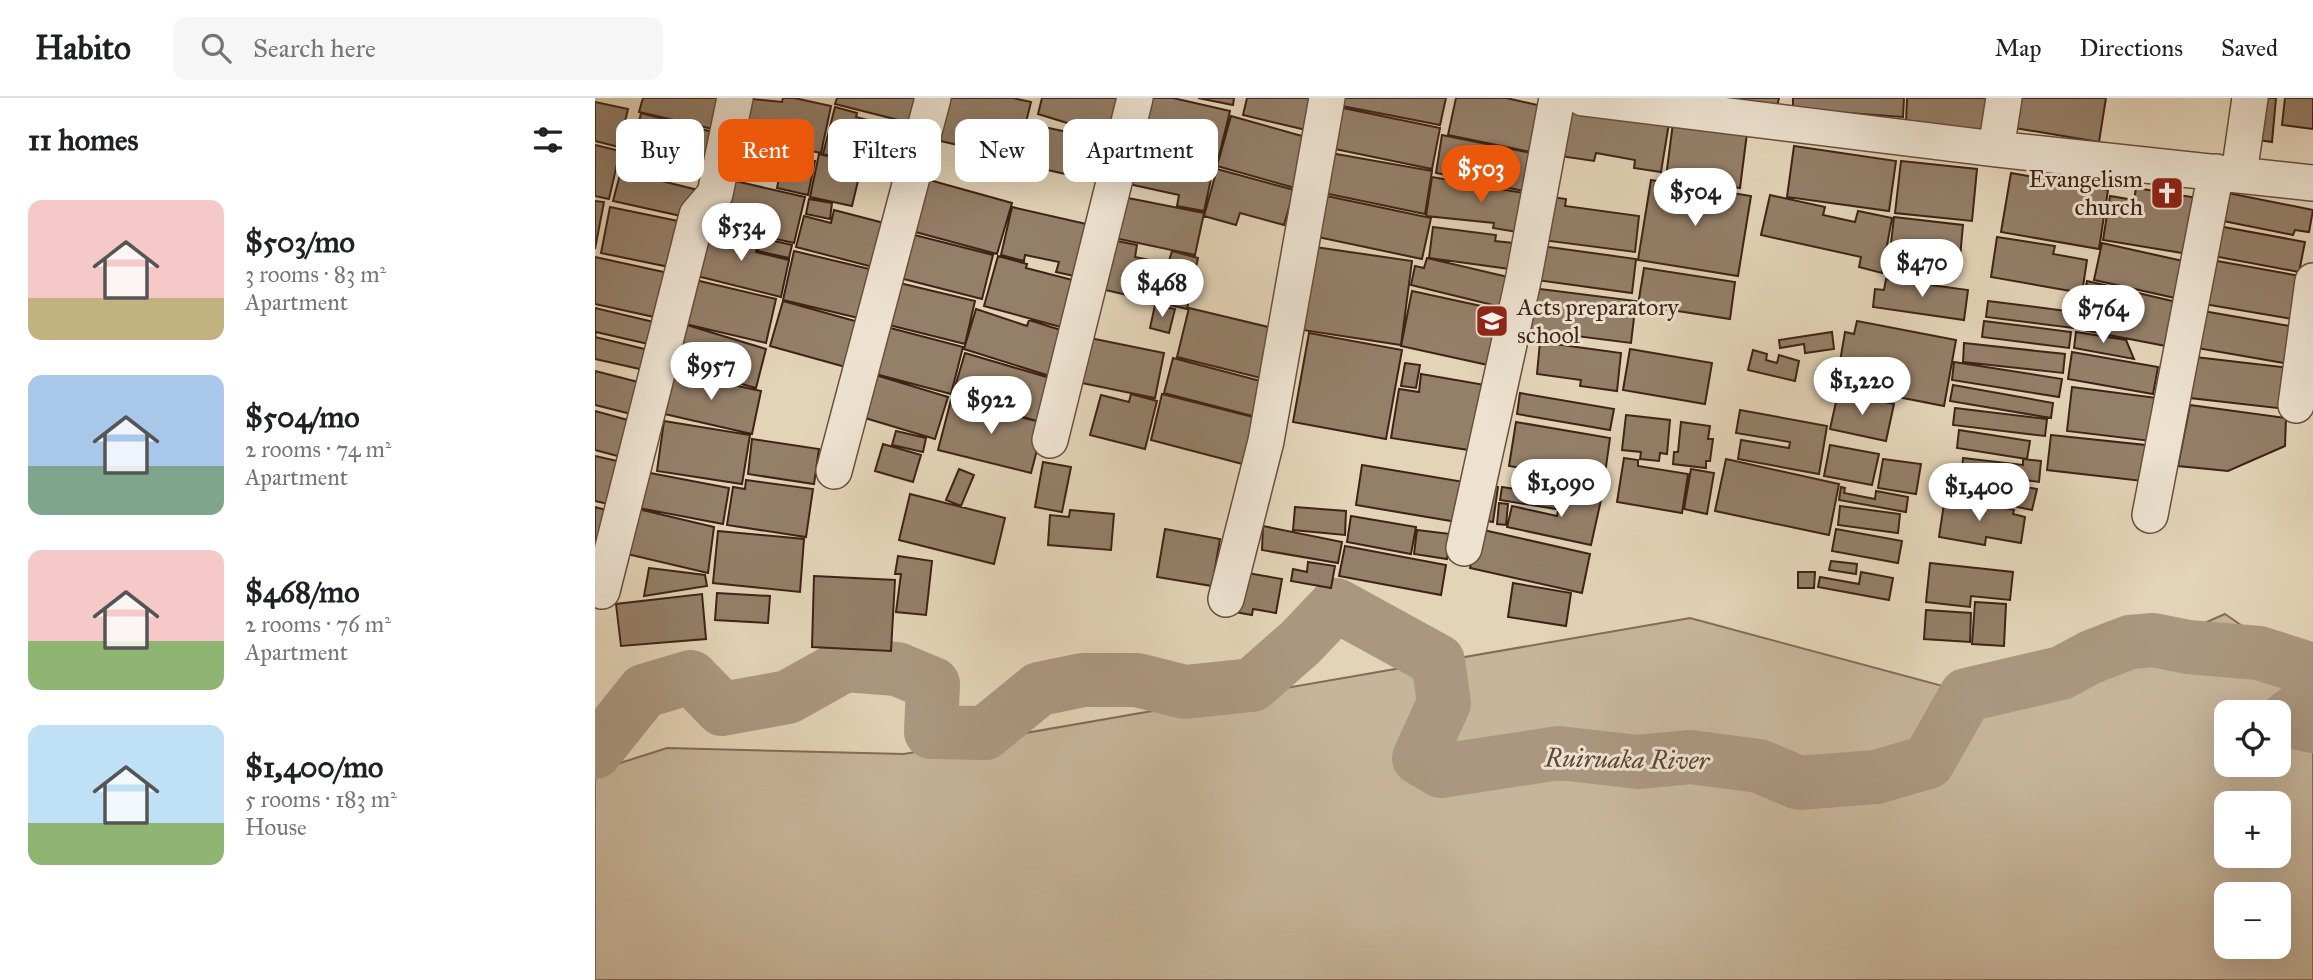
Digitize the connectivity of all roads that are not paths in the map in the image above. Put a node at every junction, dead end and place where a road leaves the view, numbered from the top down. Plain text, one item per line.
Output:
1 (735, 98) edge
2 (933, 98) edge
3 (1135, 98) edge
4 (1327, 98) edge
5 (1557, 98) edge
6 (1583, 98) edge
7 (2004, 98) edge
8 (2250, 98) edge
9 (1781, 110) edge
10 (1996, 149) junction
11 (2227, 173) junction
12 (2313, 183) edge
13 (2313, 281) edge
14 (2296, 405) dead end
15 (1050, 440) dead end
16 (834, 471) dead end
17 (2150, 515) dead end
18 (1464, 548) dead end
19 (602, 591) dead end
20 (1226, 600) dead end

1 - 19 street
2 - 16 street
3 - 15 street
4 - 20 street
5 - 18 street
6 - 9 street
7 - 10 street
8 - 11 street
9 - 10 street
10 - 11 street
11 - 12 street
11 - 17 street
13 - 14 street

